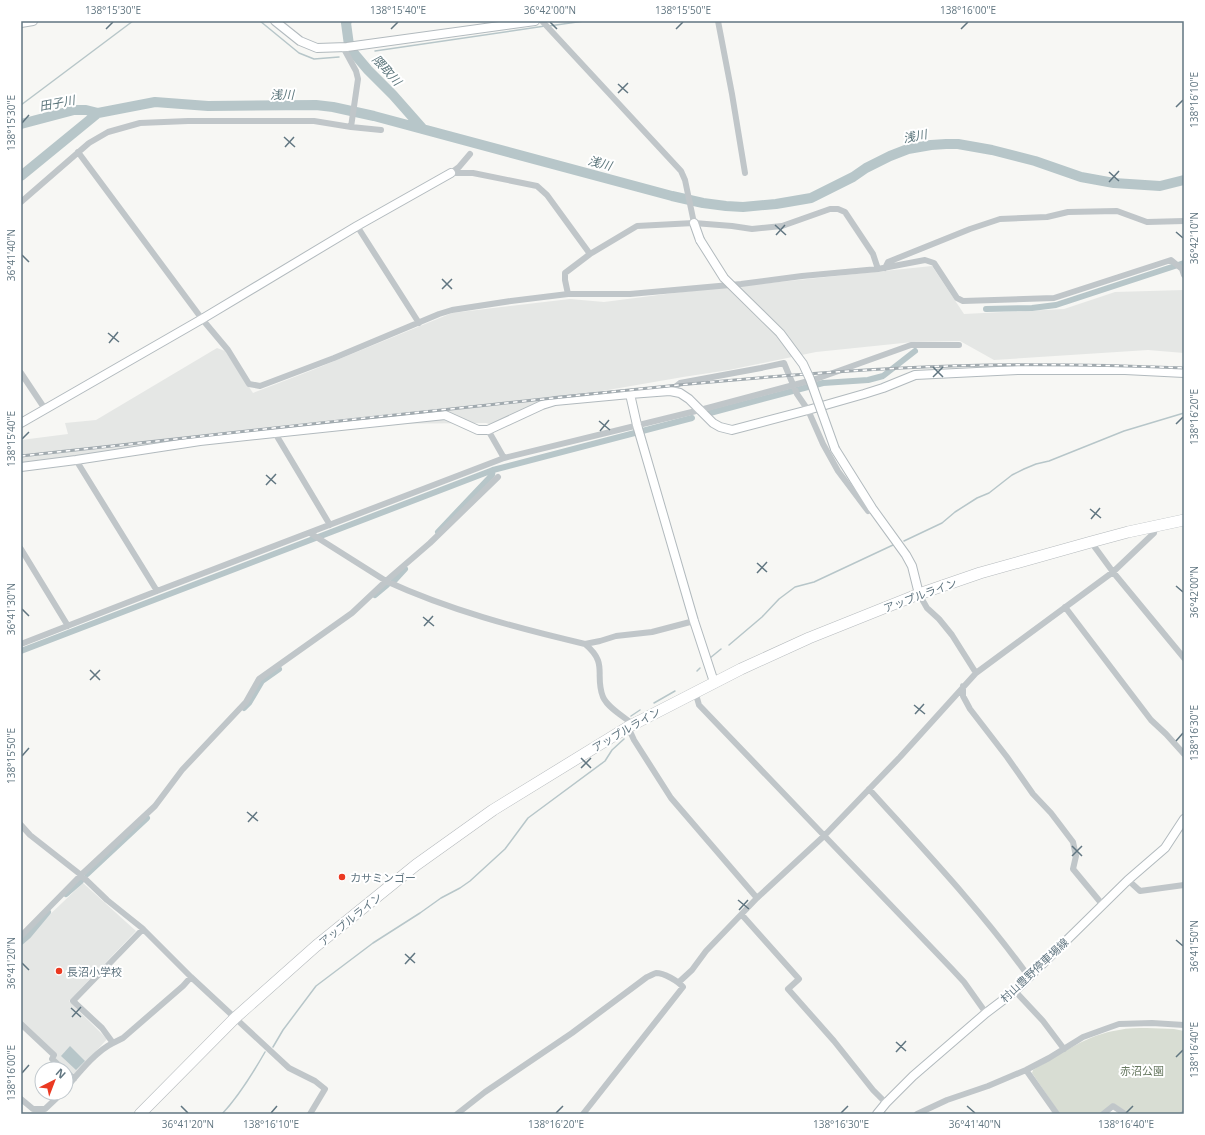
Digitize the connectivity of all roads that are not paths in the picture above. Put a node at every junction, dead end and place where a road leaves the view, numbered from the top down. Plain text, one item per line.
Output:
1 (33, 21) edge
2 (275, 21) edge
3 (535, 21) edge
4 (542, 21) edge
5 (718, 21) edge
6 (21, 23) edge
7 (345, 47) junction
8 (351, 126) junction
9 (381, 130) dead end
10 (78, 152) junction
11 (470, 154) dead end
12 (745, 172) dead end
13 (451, 173) junction
14 (21, 202) edge
15 (1184, 221) edge
16 (694, 223) junction
17 (357, 226) junction
18 (590, 254) junction
19 (881, 269) junction
20 (1183, 272) edge
21 (568, 294) junction
22 (202, 319) junction
23 (419, 323) junction
24 (959, 345) dead end
25 (21, 373) edge
26 (1184, 373) edge
27 (794, 386) junction
28 (670, 391) junction
29 (630, 394) junction
30 (45, 409) junction
31 (700, 410) junction
32 (808, 410) junction
33 (21, 424) edge
34 (488, 430) junction
35 (638, 430) junction
36 (275, 433) junction
37 (504, 458) junction
38 (76, 460) junction
39 (21, 467) edge
40 (498, 477) dead end
41 (872, 508) junction
42 (1184, 520) edge
43 (330, 525) junction
44 (1155, 526) junction
45 (311, 534) junction
46 (1091, 542) junction
47 (21, 549) edge
48 (1113, 572) junction
49 (386, 581) junction
50 (157, 591) junction
51 (919, 594) junction
52 (1065, 606) junction
53 (694, 621) junction
54 (68, 626) junction
55 (21, 644) edge
56 (584, 644) junction
57 (1184, 658) edge
58 (976, 673) junction
59 (714, 682) junction
60 (963, 686) junction
61 (696, 692) junction
62 (630, 726) junction
63 (1184, 754) edge
64 (869, 789) junction
65 (1184, 819) edge
66 (21, 825) edge
67 (824, 836) junction
68 (81, 875) junction
69 (1128, 880) junction
70 (1184, 885) edge
71 (757, 898) junction
72 (1102, 904) junction
73 (742, 915) junction
74 (143, 929) junction
75 (21, 936) edge
76 (191, 977) junction
77 (1029, 977) junction
78 (679, 982) junction
79 (1015, 991) junction
80 (986, 1013) junction
81 (234, 1018) junction
82 (21, 1024) edge
83 (1184, 1025) edge
84 (113, 1043) junction
85 (1064, 1049) junction
86 (54, 1061) edge
87 (1026, 1070) junction
88 (74, 1079) edge
89 (21, 1099) edge
90 (56, 1101) edge
91 (886, 1103) junction
92 (47, 1112) edge
93 (140, 1114) edge
94 (310, 1114) edge
95 (457, 1114) edge
96 (583, 1114) edge
97 (877, 1114) edge
98 (917, 1114) edge
99 (1057, 1114) edge
100 (1103, 1114) edge
101 (1126, 1114) edge

1 - 6 street
2 - 7 street
3 - 7 street
4 - 16 street
5 - 12 street
7 - 8 street
8 - 9 street
8 - 10 street
10 - 14 street
10 - 22 street
11 - 13 street
13 - 17 street
13 - 18 street
15 - 19 street
16 - 18 street
16 - 19 street
16 - 41 street, bridge
17 - 22 street
17 - 23 street
18 - 21 street
19 - 20 street
19 - 21 street
21 - 23 street
22 - 23 street
22 - 30 street
24 - 27 street
25 - 30 street
26 - 32 street
27 - 28 street
27 - 31 street
27 - 32 street
28 - 29 street
28 - 31 street
29 - 34 street
29 - 35 street
30 - 33 street
31 - 32 street
31 - 35 street
32 - 41 street
34 - 36 street
34 - 37 street
35 - 37 street
35 - 53 street
36 - 38 street
36 - 43 street
37 - 43 street
38 - 39 street
38 - 50 street
40 - 49 street
41 - 51 street
42 - 44 highway, アップルライン
43 - 45 street
44 - 46 highway, アップルライン
44 - 48 street
45 - 49 street
45 - 50 street
46 - 48 street
46 - 51 highway, アップルライン
47 - 54 street
48 - 52 street
48 - 57 street
49 - 56 street
49 - 68 street
50 - 54 street
51 - 58 street
51 - 59 highway, アップルライン
52 - 58 street
52 - 63 street
53 - 56 street
53 - 59 street
54 - 55 street
56 - 62 street
58 - 60 street
59 - 61 highway, アップルライン
60 - 64 street
60 - 72 street
61 - 62 highway, アップルライン
61 - 67 street
62 - 71 street
62 - 81 highway, アップルライン
64 - 67 street
64 - 77 street
65 - 69 street, 村山豊野停車場線
66 - 68 street
67 - 71 street
67 - 80 street
68 - 74 street
68 - 75 street
69 - 70 street
69 - 72 street, 村山豊野停車場線
71 - 73 street
72 - 77 street, 村山豊野停車場線
73 - 78 street
73 - 91 street
74 - 76 street
74 - 84 street
76 - 81 street
76 - 84 street
77 - 79 street, 村山豊野停車場線
78 - 95 street
78 - 96 street
79 - 80 street, 村山豊野停車場線
79 - 85 street
80 - 91 street, 村山豊野停車場線
81 - 93 highway, アップルライン
81 - 94 street
82 - 86 street
83 - 85 street
84 - 88 street
85 - 87 street
87 - 98 street
87 - 99 street
89 - 92 street
90 - 92 street
91 - 97 street, 村山豊野停車場線
100 - 101 street

